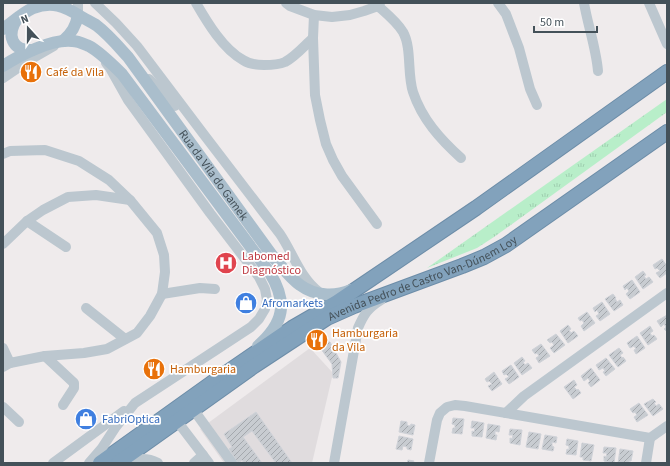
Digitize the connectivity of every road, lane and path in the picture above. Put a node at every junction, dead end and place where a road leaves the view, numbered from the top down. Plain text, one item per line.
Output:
1 (31, 3) edge
2 (95, 3) edge
3 (196, 3) edge
4 (286, 3) edge
5 (498, 3) edge
6 (584, 3) edge
7 (649, 3) edge
8 (379, 4) edge
9 (78, 9) edge
10 (314, 16) junction
11 (17, 19) junction
12 (3, 29) edge
13 (664, 30) edge
14 (313, 38) junction
15 (63, 41) junction
16 (667, 44) edge
17 (140, 49) junction
18 (32, 50) junction
19 (98, 53) junction
20 (128, 57) junction
21 (3, 66) edge
22 (598, 70) dead end
23 (664, 74) edge
24 (3, 78) edge
25 (164, 94) junction
26 (537, 105) dead end
27 (667, 132) edge
28 (205, 136) junction
29 (191, 145) junction
30 (3, 154) edge
31 (461, 158) dead end
32 (130, 200) junction
33 (27, 221) junction
34 (377, 224) dead end
35 (3, 244) edge
36 (66, 247) dead end
37 (367, 282) junction
38 (406, 287) junction
39 (215, 289) dead end
40 (667, 293) edge
41 (162, 294) junction
42 (322, 294) junction
43 (86, 308) dead end
44 (126, 339) junction
45 (3, 348) edge
46 (45, 356) junction
47 (246, 359) junction
48 (6, 365) edge
49 (135, 403) junction
50 (63, 405) dead end
51 (3, 407) edge
52 (193, 409) junction
53 (506, 413) junction
54 (177, 420) junction
55 (19, 422) dead end
56 (667, 426) edge
57 (650, 438) junction
58 (206, 459) edge
59 (155, 462) edge
60 (52, 463) edge
61 (89, 463) edge
62 (100, 463) edge
63 (118, 463) edge
64 (127, 463) edge
65 (194, 463) edge
66 (232, 463) edge
67 (334, 463) edge
68 (429, 463) edge
69 (646, 463) edge

1 - 11 street
2 - 17 street
3 - 14 street
4 - 10 street
5 - 26 street
6 - 22 street
7 - 13 street
8 - 10 street
8 - 31 street
9 - 11 main road, Rua da Vila do Gamek
9 - 15 main road
9 - 20 main road, Rua da Vila do Gamek
10 - 14 street
11 - 12 main road, Rua da Vila do Gamek
11 - 18 main road
13 - 16 street
14 - 34 street
15 - 18 main road, Rua da Vila do Gamek
15 - 19 main road, Rua da Vila do Gamek
15 - 24 street
17 - 25 street
17 - 28 street
18 - 21 main road, Rua da Vila do Gamek
19 - 47 main road, Rua da Vila do Gamek
19 - 49 street, Rua da Vila do Gamek
20 - 25 street
20 - 29 main road, Rua da Vila do Gamek
23 - 37 highway, Avenida Pedro de Castro Van-Dúnem Loy
25 - 28 street
25 - 29 street
27 - 38 highway, Avenida Pedro de Castro Van-Dúnem Loy
28 - 42 street
29 - 42 main road, Rua da Vila do Gamek
30 - 32 street
32 - 33 street
32 - 41 street
33 - 35 street
33 - 36 street
37 - 42 main road, Rua da Vila do Gamek
37 - 47 highway, Avenida Pedro de Castro Van-Dúnem Loy
38 - 52 highway, Avenida Pedro de Castro Van-Dúnem Loy
38 - 67 street
39 - 41 street
40 - 53 street
41 - 44 street
43 - 44 street
44 - 46 street
45 - 48 street
46 - 48 street
46 - 50 street
47 - 62 highway, Avenida Pedro de Castro Van-Dúnem Loy
49 - 60 street
49 - 61 street, Rua da Vila do Gamek
51 - 55 street
52 - 54 highway, Avenida Pedro de Castro Van-Dúnem Loy
52 - 66 street
53 - 57 street
53 - 68 street
54 - 58 street
54 - 63 highway, Avenida Pedro de Castro Van-Dúnem Loy
56 - 57 street
57 - 69 street
58 - 65 street
59 - 64 street

